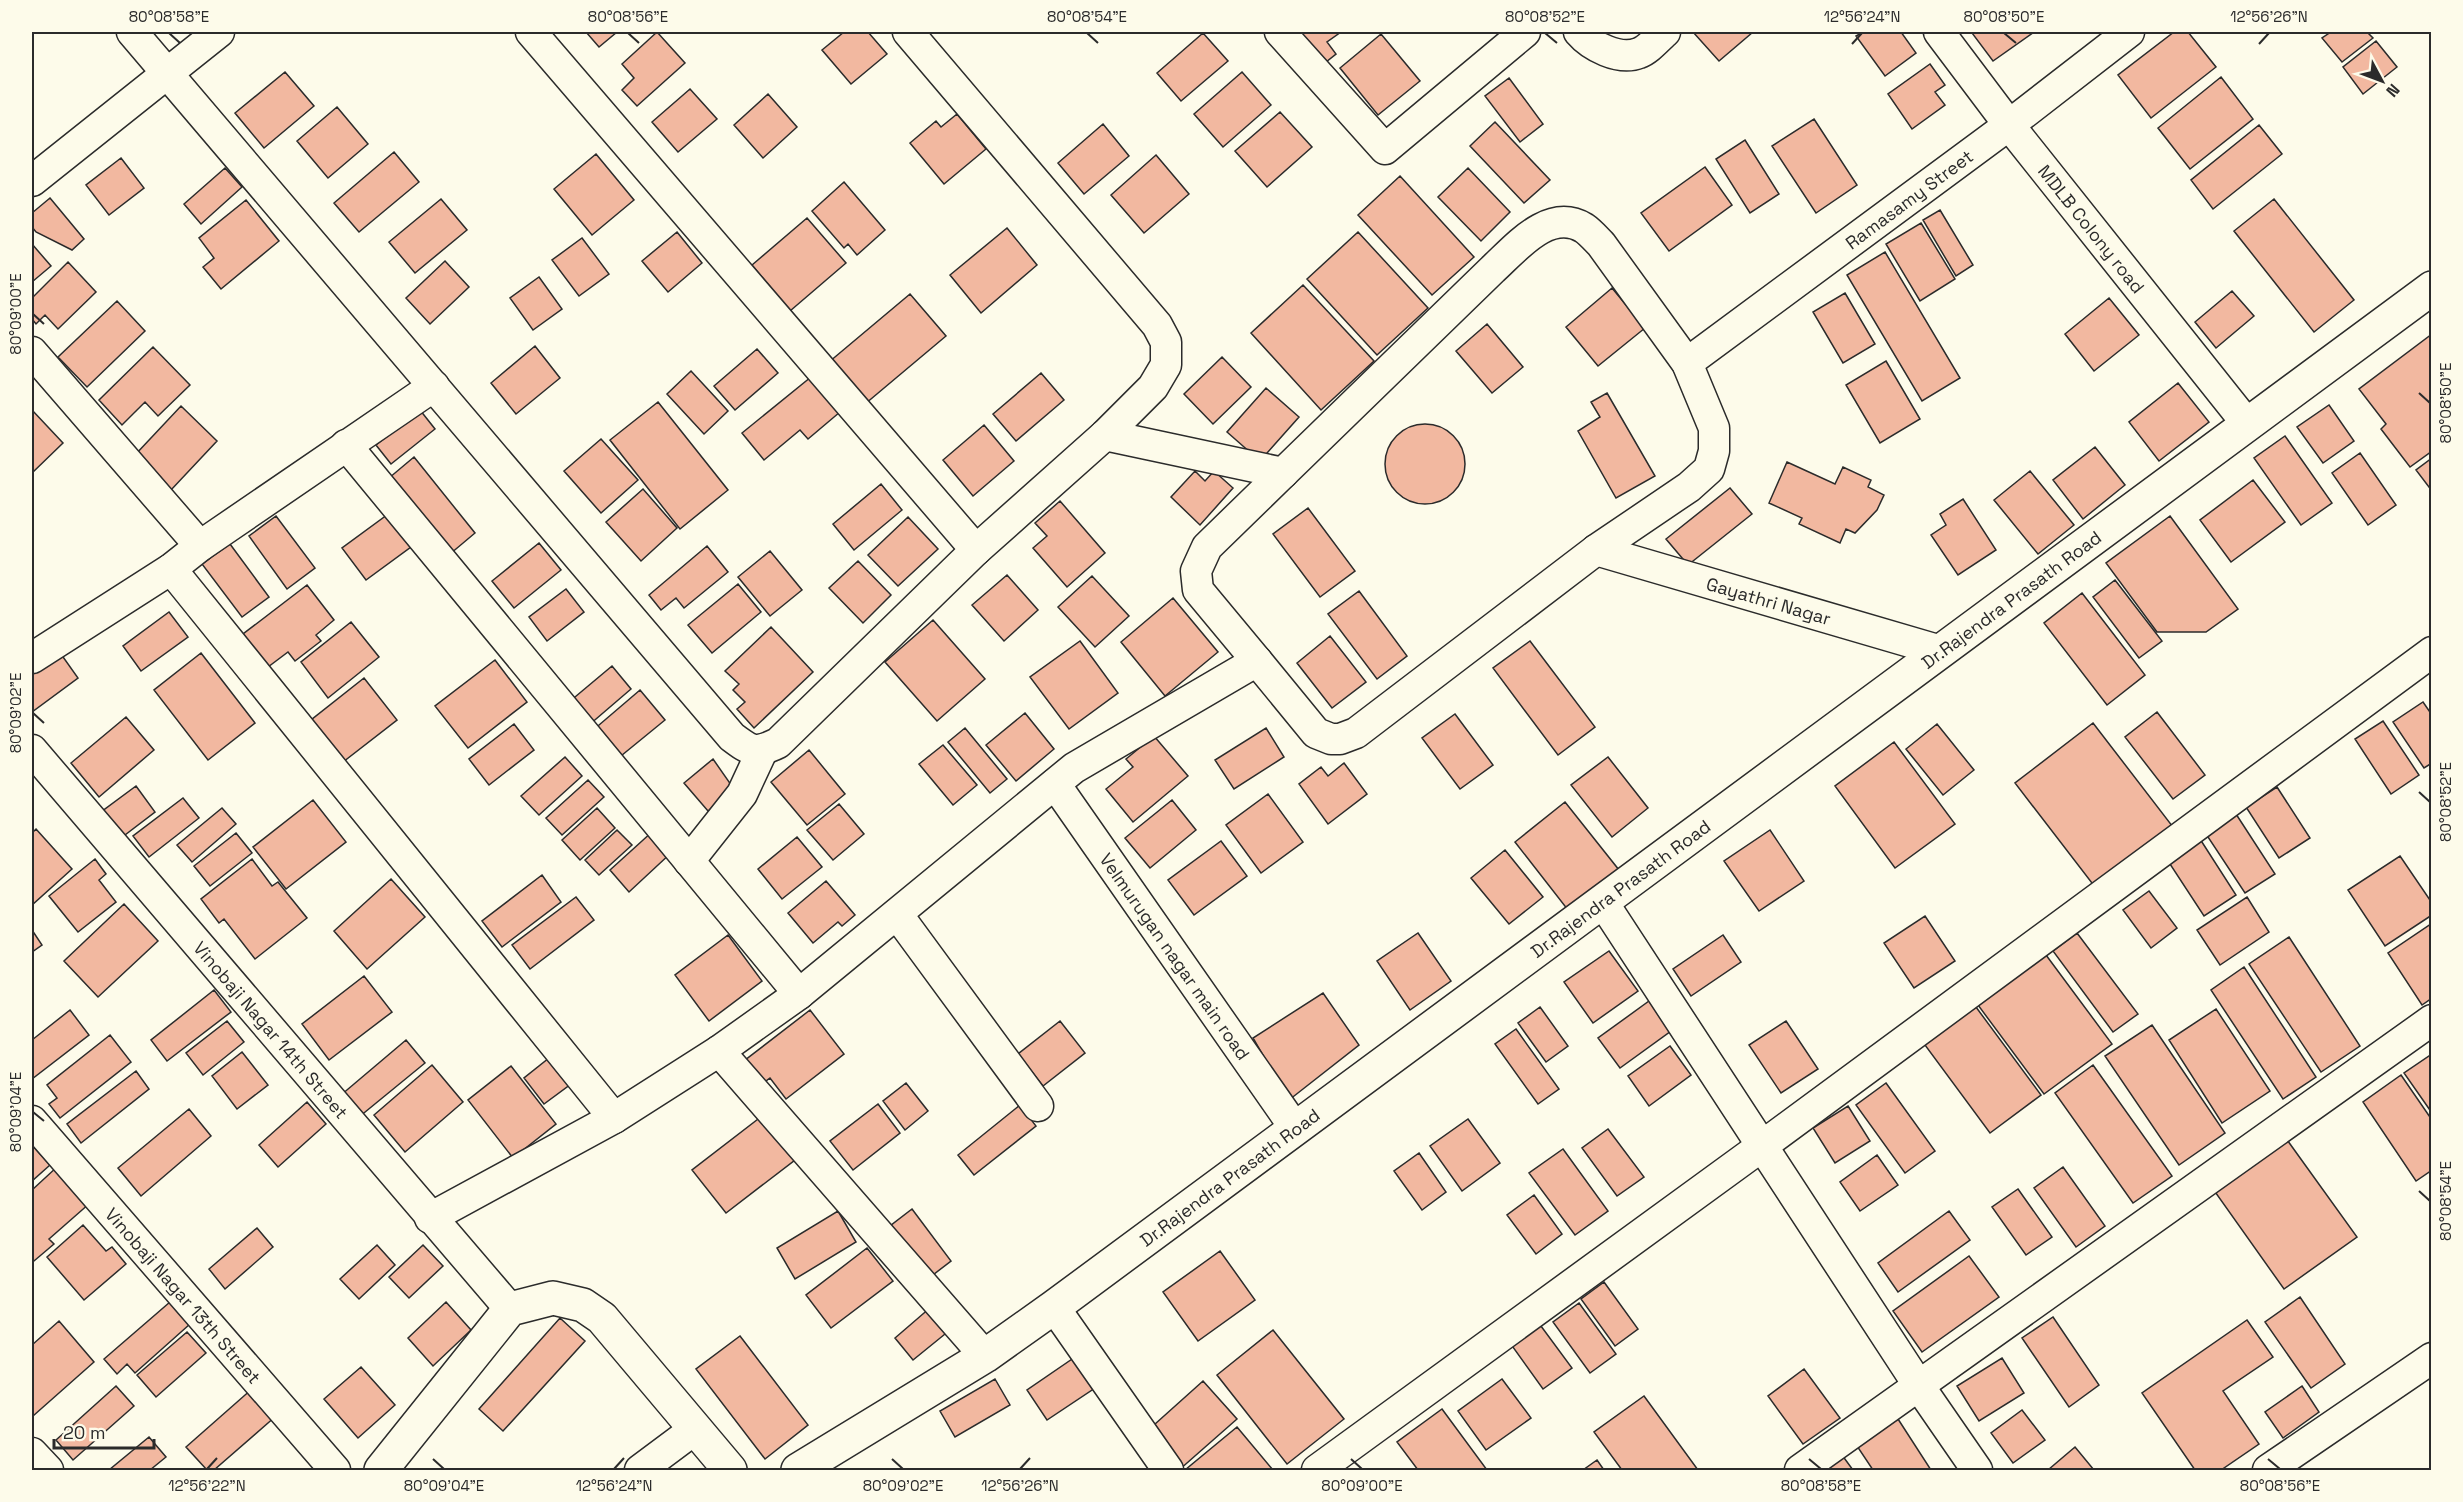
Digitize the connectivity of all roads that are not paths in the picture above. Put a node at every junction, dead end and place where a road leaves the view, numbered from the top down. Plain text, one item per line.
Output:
1 (132, 32) edge
2 (219, 32) edge
3 (531, 32) edge
4 (908, 32) edge
5 (1280, 32) edge
6 (1525, 32) edge
7 (1579, 32) edge
8 (1665, 32) edge
9 (1939, 32) edge
10 (2129, 32) edge
11 (168, 72) junction
12 (2009, 125) junction
13 (32, 181) edge
14 (2432, 288) edge
15 (32, 352) edge
16 (1687, 363) junction
17 (434, 386) junction
18 (2248, 425) junction
19 (1105, 435) junction
20 (346, 445) junction
21 (1283, 473) junction
22 (200, 546) junction
23 (1596, 549) junction
24 (976, 550) junction
25 (171, 569) junction
26 (1941, 651) junction
27 (2432, 652) edge
28 (32, 658) edge
29 (1257, 661) junction
30 (32, 750) edge
31 (762, 750) junction
32 (1055, 784) junction
33 (689, 861) junction
34 (1602, 901) junction
35 (897, 914) junction
36 (799, 994) junction
37 (2432, 1020) edge
38 (719, 1051) junction
39 (1038, 1106) dead end
40 (614, 1118) junction
41 (32, 1121) edge
42 (1295, 1128) junction
43 (1762, 1146) junction
44 (430, 1218) junction
45 (1054, 1307) junction
46 (510, 1309) junction
47 (985, 1356) junction
48 (2432, 1358) edge
49 (1919, 1386) junction
50 (695, 1429) junction
51 (32, 1453) edge
52 (48, 1470) edge
53 (335, 1470) edge
54 (381, 1470) edge
55 (640, 1470) edge
56 (730, 1470) edge
57 (798, 1470) edge
58 (1168, 1470) edge
59 (1317, 1470) edge
60 (1800, 1470) edge
61 (1977, 1470) edge
62 (2268, 1470) edge

1 - 11 street
2 - 11 street
3 - 24 street
4 - 19 street
5 - 6 street
7 - 8 street
9 - 12 street, MDLB Colony road
10 - 12 street, Ramasamy Street
11 - 13 street
11 - 17 street
12 - 16 street, Ramasamy Street
12 - 18 street, MDLB Colony road
14 - 18 street, Dr.Rajendra Prasath Road
15 - 22 street
16 - 21 street
16 - 23 street
17 - 20 street
17 - 31 street
18 - 26 street, Dr.Rajendra Prasath Road
19 - 21 street
19 - 24 street
20 - 22 street
20 - 33 street
21 - 29 street
22 - 25 street
23 - 26 street, Gayathri Nagar
23 - 29 street
24 - 31 street
25 - 28 street
25 - 40 street
26 - 34 street, Dr.Rajendra Prasath Road
27 - 43 street
29 - 32 street
30 - 44 street, Vinobaji Nagar 14th Street
31 - 33 street
32 - 35 street
32 - 42 street, Velmurugan nagar main road
33 - 36 street
34 - 42 street, Dr.Rajendra Prasath Road
34 - 43 street
35 - 36 street
35 - 39 street
36 - 38 street
37 - 49 street
38 - 40 street
38 - 47 street
40 - 44 street
41 - 53 street, Vinobaji Nagar 13th Street
42 - 45 street, Dr.Rajendra Prasath Road
43 - 49 street
43 - 59 street
44 - 46 street, Vinobaji Nagar 14th Street
45 - 47 street, Dr.Rajendra Prasath Road
45 - 58 street
46 - 50 street
46 - 54 street
47 - 57 street, Dr.Rajendra Prasath Road
48 - 62 street
49 - 60 street
49 - 61 street
50 - 55 street
50 - 56 street
51 - 52 street

